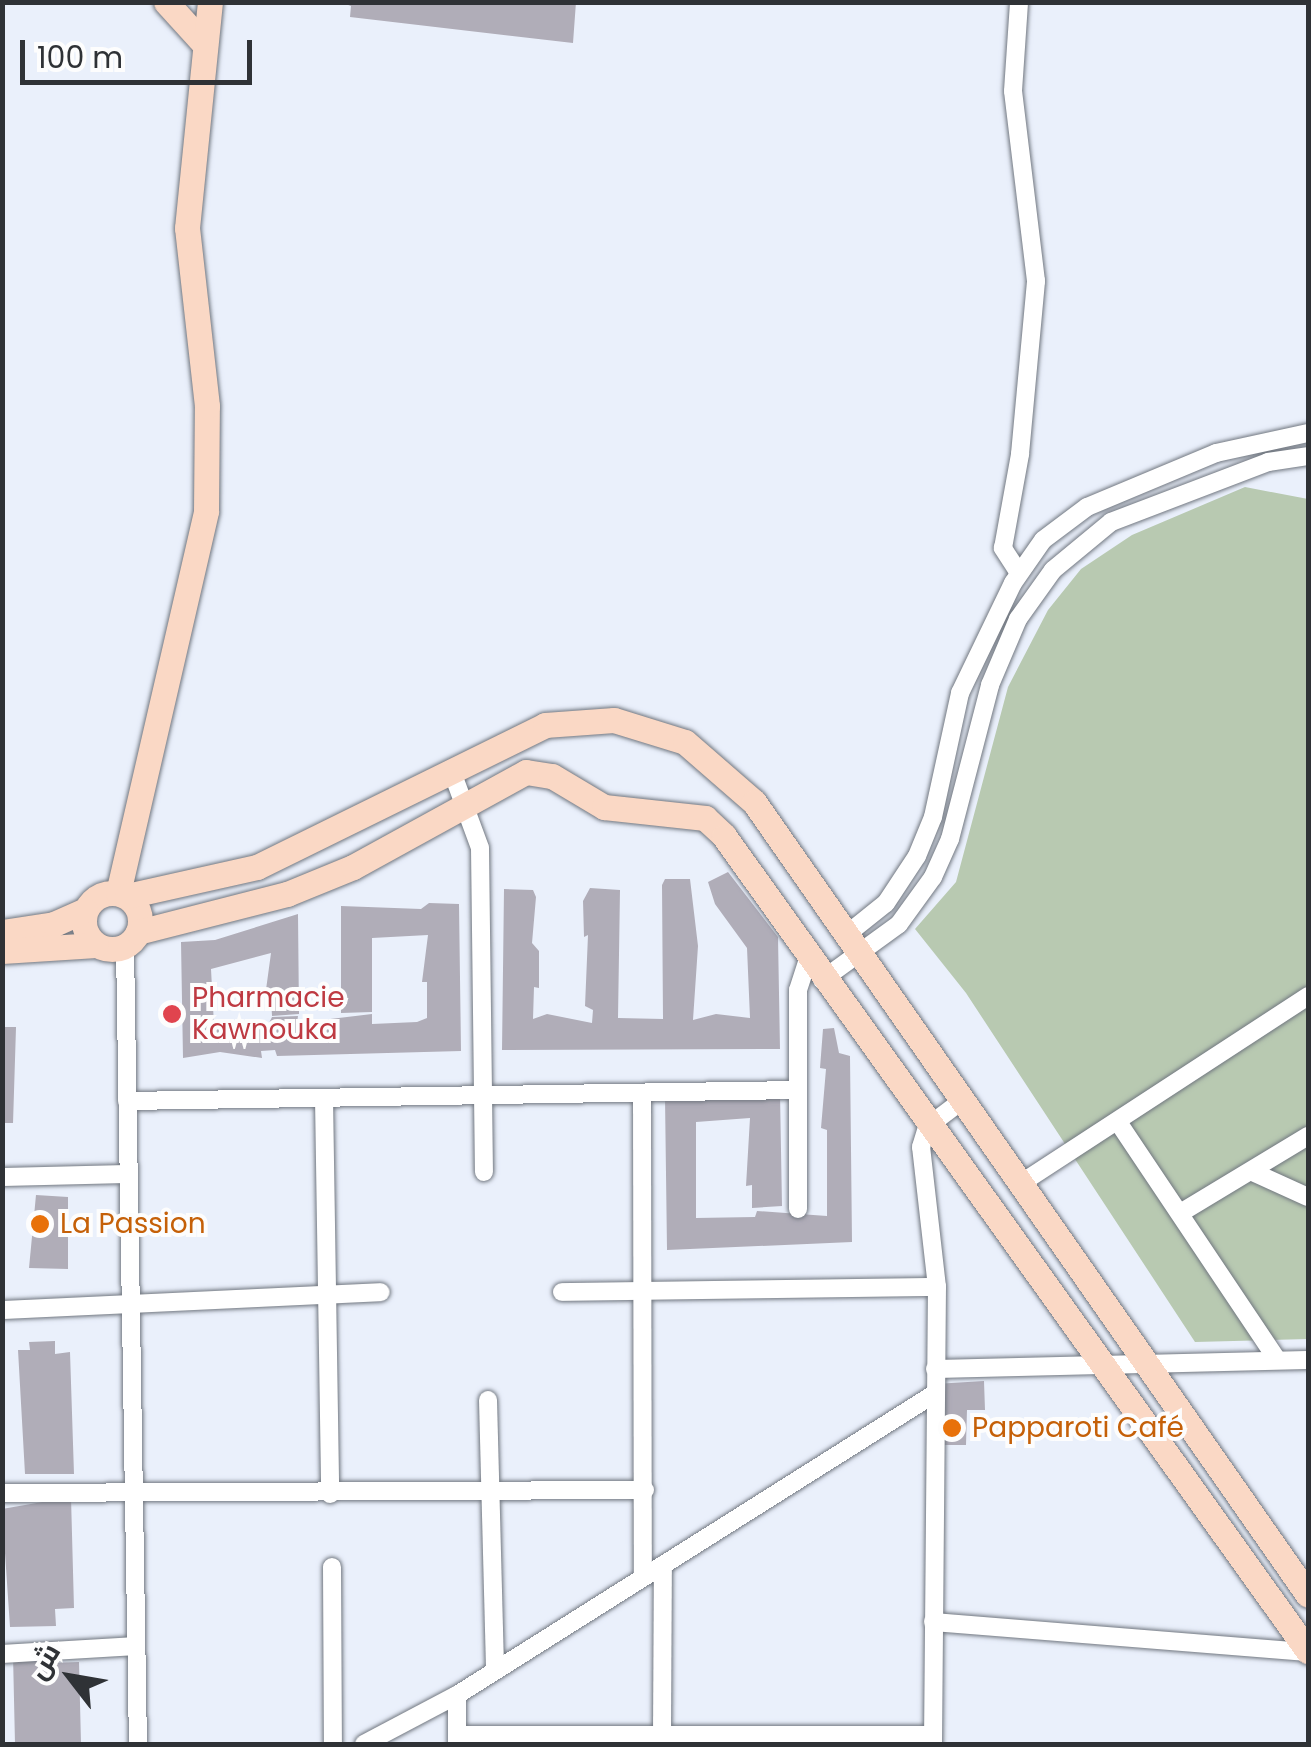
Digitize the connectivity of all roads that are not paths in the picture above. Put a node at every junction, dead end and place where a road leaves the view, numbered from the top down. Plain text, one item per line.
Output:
1 (166, 2) edge
2 (210, 2) edge
3 (1019, 2) edge
4 (205, 45) junction
5 (1308, 433) edge
6 (1308, 456) edge
7 (1018, 573) junction
8 (559, 722) junction
9 (451, 769) junction
10 (552, 776) junction
11 (464, 803) junction
12 (122, 894) junction
13 (85, 910) junction
14 (2, 932) edge
15 (131, 939) junction
16 (96, 945) junction
17 (852, 945) junction
18 (2, 951) edge
19 (815, 969) junction
20 (1308, 996) edge
21 (798, 1090) junction
22 (483, 1093) junction
23 (642, 1093) junction
24 (324, 1098) junction
25 (964, 1099) junction
26 (127, 1101) junction
27 (1118, 1122) junction
28 (928, 1127) junction
29 (1308, 1136) edge
30 (484, 1172) dead end
31 (1255, 1173) junction
32 (128, 1174) junction
33 (2, 1177) edge
34 (1023, 1182) junction
35 (1308, 1198) edge
36 (798, 1209) dead end
37 (1182, 1212) junction
38 (937, 1287) junction
39 (641, 1288) junction
40 (382, 1292) dead end
41 (562, 1292) dead end
42 (328, 1294) junction
43 (130, 1304) junction
44 (2, 1310) edge
45 (1276, 1358) junction
46 (1308, 1360) edge
47 (1108, 1367) junction
48 (1153, 1367) junction
49 (935, 1369) junction
50 (934, 1394) junction
51 (488, 1400) dead end
52 (645, 1490) junction
53 (134, 1491) junction
54 (2, 1493) edge
55 (330, 1494) junction
56 (488, 1494) junction
57 (663, 1565) junction
58 (332, 1567) dead end
59 (643, 1577) junction
60 (1308, 1595) edge
61 (933, 1622) junction
62 (136, 1646) junction
63 (1308, 1651) edge
64 (2, 1654) edge
65 (494, 1669) junction
66 (457, 1695) junction
67 (662, 1736) junction
68 (457, 1740) edge
69 (691, 1740) edge
70 (932, 1740) edge
71 (138, 1744) edge
72 (333, 1744) edge
73 (364, 1744) edge

1 - 4 street
2 - 4 street
3 - 7 street
4 - 12 street
5 - 7 street
6 - 17 street
7 - 17 street
8 - 9 street
8 - 10 street
8 - 17 street
9 - 11 street
9 - 12 street
10 - 11 street
10 - 19 street
11 - 15 street
11 - 22 street
12 - 13 street
12 - 15 street
13 - 14 street
13 - 16 street
15 - 16 street
15 - 26 street
16 - 18 street
17 - 19 street
17 - 25 street
19 - 21 street
19 - 28 street
20 - 27 street
21 - 23 street
21 - 36 street
22 - 23 street
22 - 24 street
22 - 30 street
23 - 39 street
24 - 26 street
24 - 42 street
25 - 28 street
25 - 34 street
26 - 32 street
27 - 34 street
27 - 37 street
28 - 38 street
28 - 47 street
29 - 31 street
31 - 35 street
31 - 37 street
32 - 33 street
32 - 43 street
34 - 48 street
37 - 45 street
38 - 39 street
38 - 49 street
39 - 41 street
39 - 52 street
40 - 42 street
42 - 43 street
42 - 55 street
43 - 44 street
43 - 53 street
45 - 46 street
45 - 48 street
47 - 48 street
47 - 49 street
47 - 63 street
48 - 60 street
49 - 50 street
50 - 57 street
50 - 61 street
51 - 56 street
52 - 56 street
52 - 59 street
53 - 54 street
53 - 55 street
53 - 62 street
55 - 56 street
56 - 65 street
57 - 59 street
57 - 67 street
58 - 72 street
59 - 65 street
61 - 63 street
61 - 70 street
62 - 64 street
62 - 71 street
65 - 66 street
66 - 68 street
66 - 73 street
67 - 68 street
67 - 69 street
69 - 70 street

